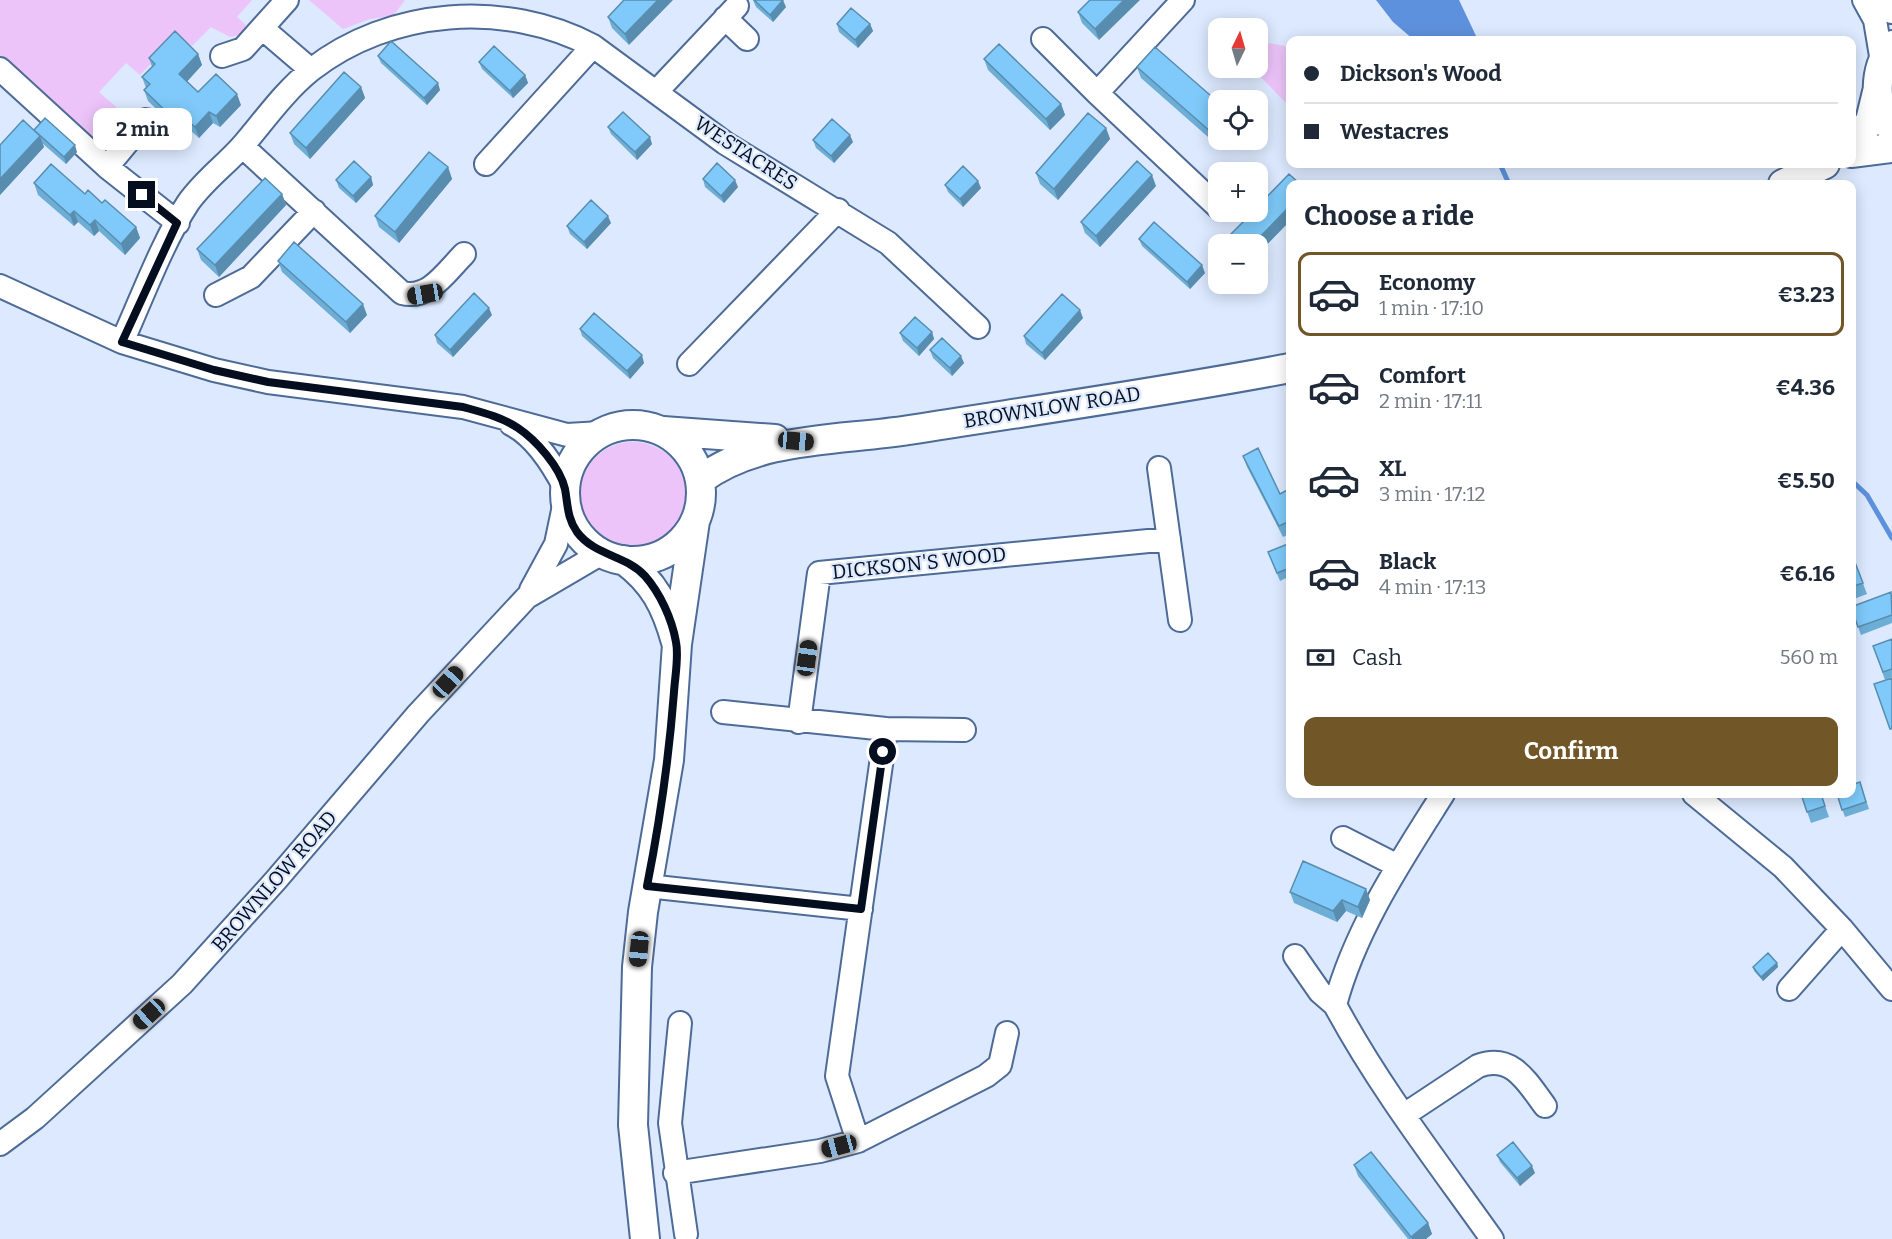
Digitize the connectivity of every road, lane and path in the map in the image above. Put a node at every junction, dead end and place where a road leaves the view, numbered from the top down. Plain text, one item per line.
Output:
1 (287, 0) edge
2 (1183, 0) edge
3 (1864, 0) edge
4 (1870, 0) edge
5 (425, 9) edge
6 (1892, 12) edge
7 (262, 28) junction
8 (747, 39) dead end
9 (1043, 39) dead end
10 (593, 46) junction
11 (1887, 54) edge
12 (222, 56) dead end
13 (0, 69) edge
14 (311, 70) junction
15 (657, 91) junction
16 (1877, 92) junction
17 (1097, 93) junction
18 (146, 120) dead end
19 (1892, 129) edge
20 (1856, 140) edge
21 (243, 146) junction
22 (1892, 148) edge
23 (1856, 152) edge
24 (486, 164) dead end
25 (107, 167) junction
26 (1817, 168) edge
27 (1791, 180) edge
28 (1208, 207) edge
29 (838, 210) junction
30 (314, 211) junction
31 (177, 223) junction
32 (464, 254) dead end
33 (0, 286) edge
34 (216, 296) dead end
35 (978, 327) dead end
36 (122, 342) junction
37 (689, 364) dead end
38 (1286, 369) edge
39 (492, 415) junction
40 (663, 431) junction
41 (601, 433) junction
42 (813, 442) junction
43 (1159, 468) dead end
44 (700, 480) junction
45 (565, 495) junction
46 (695, 521) junction
47 (1169, 538) junction
48 (613, 557) junction
49 (527, 597) junction
50 (1180, 620) dead end
51 (677, 644) junction
52 (723, 712) dead end
53 (799, 722) junction
54 (886, 729) junction
55 (964, 730) dead end
56 (1440, 798) edge
57 (1699, 798) edge
58 (1343, 838) dead end
59 (1398, 866) junction
60 (647, 886) junction
61 (861, 909) junction
62 (1842, 929) junction
63 (1295, 956) dead end
64 (1789, 989) dead end
65 (1892, 989) edge
66 (1335, 1005) junction
67 (680, 1023) dead end
68 (1007, 1034) dead end
69 (1545, 1106) dead end
70 (1404, 1114) junction
71 (858, 1141) junction
72 (0, 1144) edge
73 (675, 1173) junction
74 (686, 1234) dead end
75 (645, 1239) edge
76 (1492, 1239) edge

1 - 7 street
2 - 17 street
3 - 11 street
4 - 6 street
5 - 10 street, WESTACRES
5 - 14 street, WESTACRES
7 - 12 street
7 - 14 street
8 - 15 street
9 - 17 street
10 - 15 street, WESTACRES
10 - 24 street
11 - 16 main road
13 - 25 street
14 - 21 street, WESTACRES
15 - 29 street, WESTACRES
16 - 19 main road
16 - 20 main road
17 - 28 street
18 - 25 street
21 - 30 street
21 - 31 street, WESTACRES
22 - 23 main road
25 - 31 street
26 - 27 main road
29 - 35 street, WESTACRES
29 - 37 street
30 - 32 street
30 - 34 street
31 - 36 street, WESTACRES
33 - 36 street
36 - 39 street
38 - 42 main road, BROWNLOW ROAD
39 - 41 street
39 - 45 street
40 - 41 main road
40 - 42 main road, BROWNLOW ROAD
40 - 44 main road
41 - 45 main road
42 - 44 main road, BROWNLOW ROAD
43 - 47 street
44 - 46 main road
45 - 48 main road
45 - 49 street, BROWNLOW ROAD
46 - 48 main road
46 - 51 main road
47 - 50 street
47 - 53 street, DICKSON'S WOOD
48 - 49 street, BROWNLOW ROAD
48 - 51 main road
49 - 72 street, BROWNLOW ROAD
51 - 60 main road
52 - 53 street
53 - 54 street
54 - 55 street
54 - 61 street
56 - 59 street
57 - 62 street
58 - 59 street
59 - 66 street
60 - 61 street
60 - 75 main road
61 - 71 street
62 - 64 street
62 - 65 street
63 - 66 street
66 - 70 street
67 - 73 street
68 - 71 street
69 - 70 street
70 - 76 street
71 - 73 street
73 - 74 street

